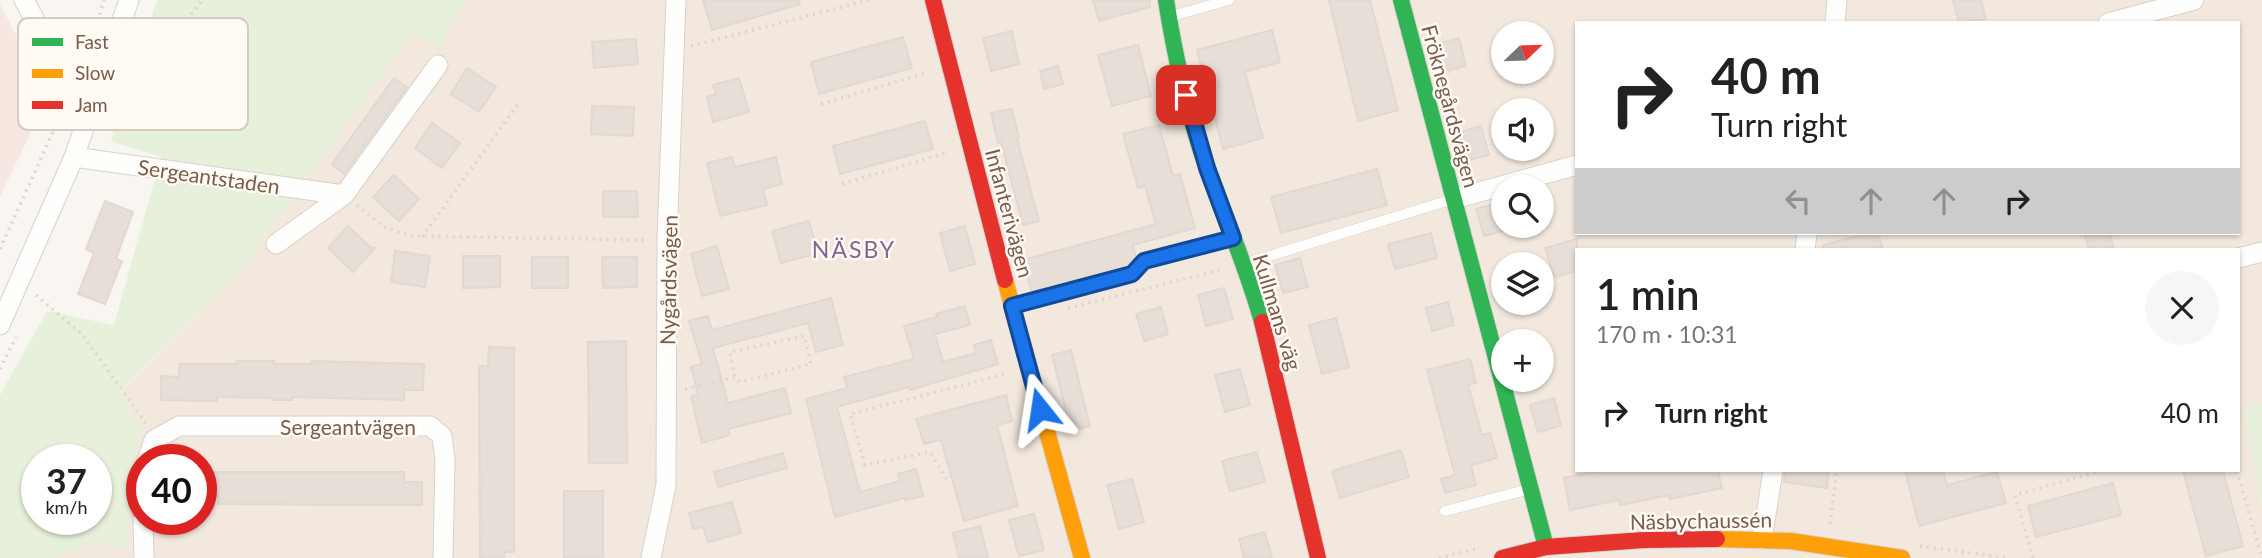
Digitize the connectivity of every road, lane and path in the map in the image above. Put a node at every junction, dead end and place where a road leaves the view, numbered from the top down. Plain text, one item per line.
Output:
1 (24, 0) edge
2 (104, 0) edge
3 (129, 0) edge
4 (202, 0) edge
5 (676, 0) edge
6 (869, 0) edge
7 (933, 0) edge
8 (1166, 0) edge
9 (1229, 0) edge
10 (1401, 0) edge
11 (1838, 0) edge
12 (2194, 0) edge
13 (1168, 17) junction
14 (34, 18) edge
15 (98, 18) edge
16 (123, 18) edge
17 (188, 18) edge
18 (1835, 21) edge
19 (2115, 21) edge
20 (674, 51) junction
21 (438, 65) dead end
22 (950, 66) junction
23 (518, 104) dead end
24 (821, 104) dead end
25 (54, 130) edge
26 (84, 130) edge
27 (971, 146) junction
28 (74, 158) junction
29 (1575, 166) edge
30 (842, 184) dead end
31 (344, 195) junction
32 (1454, 199) junction
33 (422, 237) junction
34 (1233, 238) junction
35 (667, 240) junction
36 (275, 244) dead end
37 (0, 249) edge
38 (2262, 252) edge
39 (2240, 258) edge
40 (1243, 264) junction
41 (36, 295) dead end
42 (1012, 306) junction
43 (1058, 310) dead end
44 (0, 325) edge
45 (1028, 368) junction
46 (735, 377) junction
47 (666, 394) junction
48 (155, 440) junction
49 (153, 444) edge
50 (1773, 472) edge
51 (1837, 472) edge
52 (2096, 472) edge
53 (2237, 472) edge
54 (947, 479) dead end
55 (1530, 488) junction
56 (1445, 511) dead end
57 (1828, 534) dead end
58 (143, 535) edge
59 (1762, 539) junction
60 (1546, 547) junction
61 (144, 558) edge
62 (443, 558) edge
63 (651, 558) edge
64 (1082, 558) edge
65 (1318, 558) edge
66 (1502, 558) edge
67 (1902, 558) edge
68 (2033, 558) edge
69 (2262, 558) edge

1 - 14 street
2 - 15 path
3 - 16 street
4 - 17 path
5 - 20 street, Nygårdsvägen
6 - 20 path
7 - 22 street, Infanterivägen
8 - 13 street, Kullmans väg
9 - 13 lane
10 - 32 street, Fröknegårdsvägen
11 - 18 street
12 - 19 street
13 - 34 street, Kullmans väg
20 - 35 street, Nygårdsvägen
21 - 31 street
22 - 24 path
22 - 27 street, Infanterivägen
23 - 33 path
25 - 37 path
26 - 28 street
27 - 30 path
27 - 42 street, Infanterivägen
28 - 31 street, Sergeantstaden
28 - 44 street
29 - 32 street
31 - 33 path
31 - 36 street
32 - 40 lane
32 - 55 street, Fröknegårdsvägen
33 - 35 path
34 - 40 street, Kullmans väg
34 - 42 lane
35 - 47 street, Nygårdsvägen
38 - 39 street
40 - 43 path
40 - 65 street, Kullmans väg
41 - 48 path
42 - 45 street, Infanterivägen
45 - 54 path
45 - 64 street, Infanterivägen
46 - 46 path
46 - 47 path
47 - 63 street, Nygårdsvägen
48 - 49 street
48 - 62 street, Sergeantvägen
50 - 59 street
51 - 57 path
52 - 68 path
53 - 69 path
55 - 56 lane
55 - 60 street, Fröknegårdsvägen
58 - 61 street
59 - 60 street, Näsbychaussén
59 - 67 street, Näsbychaussén
60 - 66 street, Näsbychaussén

